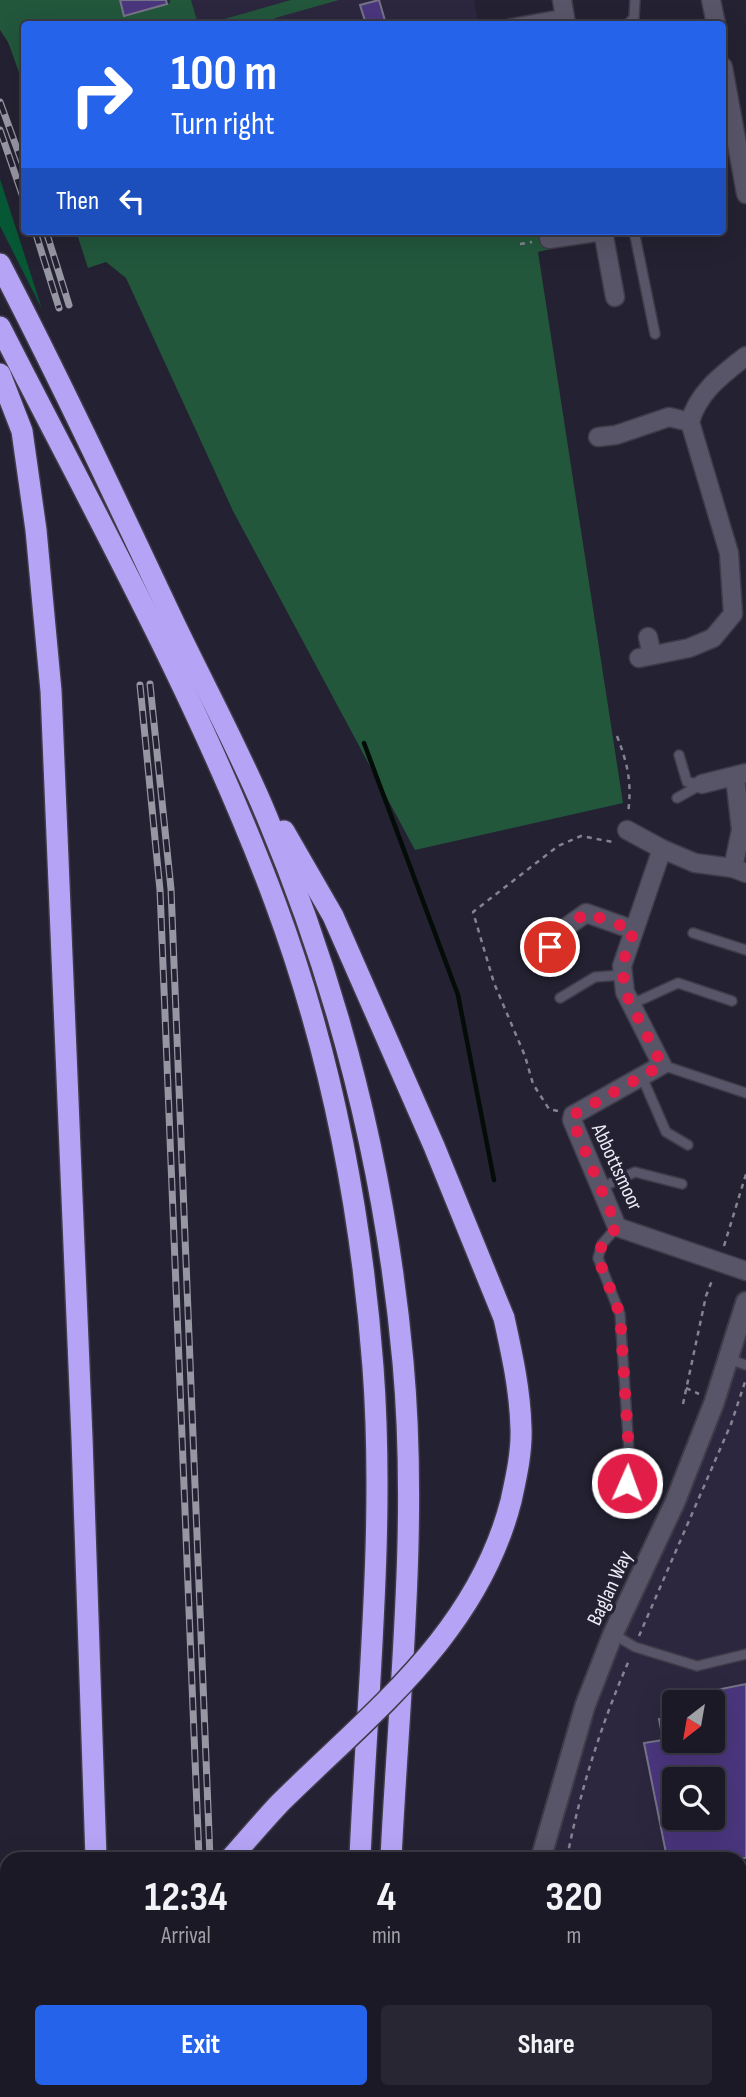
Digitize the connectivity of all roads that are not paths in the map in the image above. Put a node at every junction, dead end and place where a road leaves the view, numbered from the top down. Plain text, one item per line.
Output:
1 (635, 0) edge
2 (711, 0) edge
3 (564, 13) edge
4 (525, 21) edge
5 (631, 21) edge
6 (715, 21) edge
7 (727, 123) edge
8 (746, 194) edge
9 (576, 235) edge
10 (604, 235) edge
11 (635, 235) edge
12 (549, 239) dead end
13 (0, 264) edge
14 (615, 297) dead end
15 (0, 327) edge
16 (655, 334) dead end
17 (746, 356) edge
18 (0, 374) edge
19 (690, 422) junction
20 (611, 441) dead end
21 (649, 637) dead end
22 (229, 735) junction
23 (678, 755) dead end
24 (740, 775) edge
25 (702, 784) junction
26 (677, 798) dead end
27 (627, 830) road end
28 (662, 849) junction
29 (740, 871) edge
30 (634, 930) junction
31 (693, 933) dead end
32 (746, 950) edge
33 (535, 955) dead end
34 (623, 975) junction
35 (560, 998) dead end
36 (732, 1002) dead end
37 (632, 1004) junction
38 (662, 1065) junction
39 (642, 1077) junction
40 (746, 1093) edge
41 (688, 1145) dead end
42 (682, 1184) dead end
43 (600, 1188) junction
44 (617, 1227) junction
45 (746, 1271) edge
46 (746, 1302) edge
47 (737, 1362) edge
48 (627, 1483) dead end
49 (613, 1634) junction
50 (746, 1654) edge
51 (96, 1852) edge
52 (235, 1852) edge
53 (360, 1852) edge
54 (391, 1852) edge
55 (543, 1852) edge

1 - 5 lane
2 - 6 street
3 - 4 lane
7 - 8 street
9 - 12 street
10 - 14 street
11 - 16 lane
13 - 22 highway
15 - 53 highway
17 - 19 street
18 - 51 highway
19 - 20 street
19 - 21 street
22 - 52 highway, bridge
22 - 54 highway
23 - 25 lane
24 - 25 street
24 - 29 street
25 - 26 lane
27 - 28 street
28 - 29 street
28 - 30 street
30 - 33 street
30 - 34 street
31 - 32 lane
34 - 35 lane
34 - 37 street
36 - 37 lane
37 - 38 street
38 - 39 street, Abbottsmoor
38 - 40 lane
39 - 41 lane
39 - 43 street, Abbottsmoor
42 - 43 lane
43 - 44 street, Abbottsmoor
44 - 45 street, Abbottsmoor
44 - 48 lane
46 - 47 street, Baglan Way
47 - 49 street, Baglan Way
49 - 50 lane
49 - 55 street, Baglan Way

